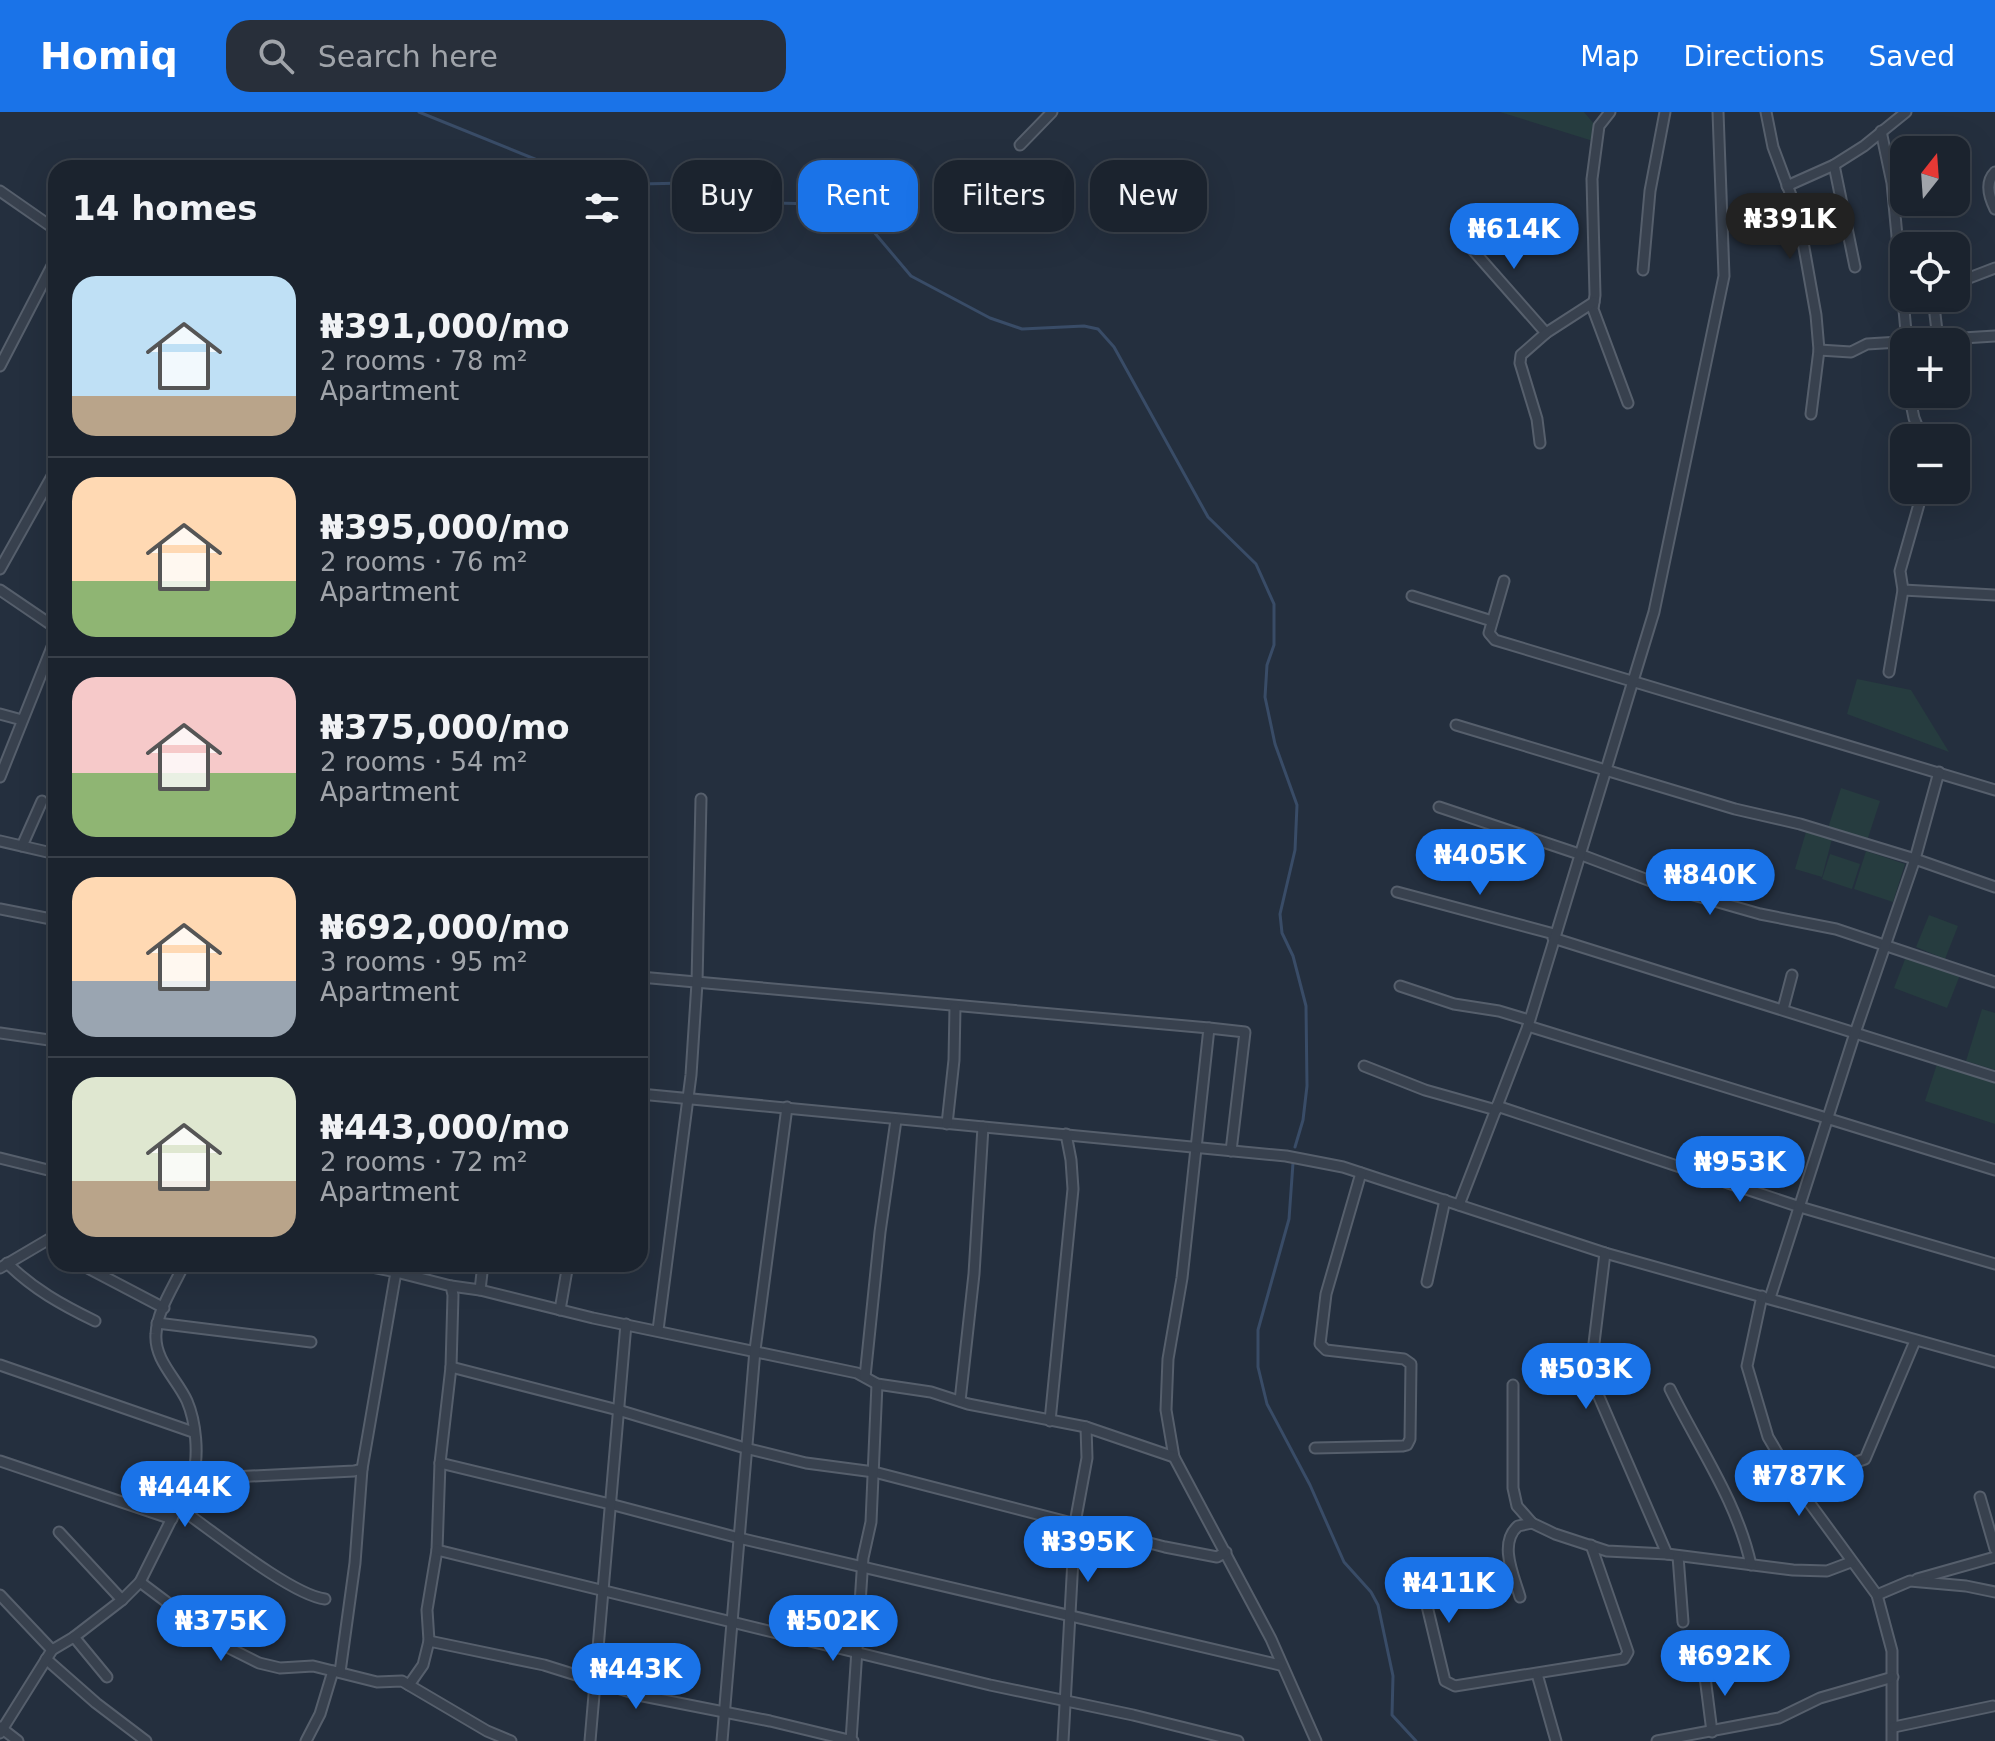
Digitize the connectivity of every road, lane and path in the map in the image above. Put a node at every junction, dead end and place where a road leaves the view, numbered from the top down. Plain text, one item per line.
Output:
1 (1052, 112) edge
2 (1610, 112) edge
3 (1665, 112) edge
4 (1718, 112) edge
5 (1766, 112) edge
6 (1906, 112) edge
7 (1881, 131) junction
8 (1020, 145) dead end
9 (1834, 165) junction
10 (1995, 172) edge
11 (1787, 186) junction
12 (0, 191) edge
13 (1995, 209) edge
14 (48, 224) edge
15 (1457, 232) dead end
16 (1855, 267) dead end
17 (1995, 268) edge
18 (1643, 270) dead end
19 (48, 273) edge
20 (1970, 278) edge
21 (1594, 302) junction
22 (1906, 328) edge
23 (1546, 333) junction
24 (1995, 336) edge
25 (1970, 337) edge
26 (1890, 343) edge
27 (1819, 350) junction
28 (0, 366) edge
29 (1628, 403) dead end
30 (1811, 414) dead end
31 (1540, 443) dead end
32 (48, 483) edge
33 (1919, 504) edge
34 (0, 569) edge
35 (1504, 581) dead end
36 (0, 590) edge
37 (1903, 590) junction
38 (1995, 595) edge
39 (1412, 596) dead end
40 (1492, 621) junction
41 (48, 623) edge
42 (48, 657) edge
43 (1889, 672) dead end
44 (1632, 681) junction
45 (0, 714) edge
46 (22, 720) junction
47 (1456, 725) dead end
48 (1605, 770) junction
49 (1939, 772) junction
50 (0, 777) edge
51 (1995, 790) edge
52 (701, 799) dead end
53 (42, 801) dead end
54 (1439, 807) dead end
55 (0, 841) edge
56 (22, 846) junction
57 (48, 852) edge
58 (1579, 854) junction
59 (1915, 859) junction
60 (1995, 887) edge
61 (1397, 892) dead end
62 (0, 909) edge
63 (48, 918) edge
64 (1857, 921) dead end
65 (1853, 934) junction
66 (1553, 936) junction
67 (1885, 945) junction
68 (1792, 975) dead end
69 (648, 978) edge
70 (1995, 982) edge
71 (697, 983) junction
72 (1400, 986) dead end
73 (955, 1007) junction
74 (1783, 1009) junction
75 (1528, 1023) junction
76 (1209, 1028) junction
77 (0, 1033) edge
78 (1855, 1033) junction
79 (48, 1040) edge
80 (1364, 1066) dead end
81 (1995, 1077) edge
82 (648, 1095) edge
83 (688, 1099) junction
84 (787, 1107) junction
85 (1496, 1108) junction
86 (1829, 1119) junction
87 (896, 1120) junction
88 (947, 1124) junction
89 (983, 1127) junction
90 (1066, 1134) junction
91 (1194, 1148) junction
92 (1231, 1151) junction
93 (1, 1160) edge
94 (48, 1170) edge
95 (1995, 1170) edge
96 (1361, 1173) junction
97 (1445, 1200) junction
98 (1459, 1205) junction
99 (1800, 1207) junction
100 (48, 1240) edge
101 (1605, 1253) junction
102 (1995, 1264) edge
103 (3, 1265) edge
104 (95, 1272) edge
105 (180, 1272) edge
106 (397, 1272) edge
107 (410, 1272) edge
108 (482, 1272) edge
109 (567, 1272) edge
110 (1427, 1282) dead end
111 (451, 1286) junction
112 (480, 1290) junction
113 (1766, 1297) junction
114 (164, 1308) junction
115 (560, 1310) junction
116 (95, 1321) dead end
117 (157, 1323) junction
118 (626, 1324) junction
119 (658, 1330) junction
120 (1915, 1341) junction
121 (311, 1342) dead end
122 (755, 1350) junction
123 (1995, 1362) edge
124 (0, 1365) edge
125 (451, 1367) junction
126 (865, 1377) junction
127 (877, 1384) junction
128 (1513, 1385) dead end
129 (1670, 1389) dead end
130 (960, 1401) junction
131 (618, 1410) junction
132 (1050, 1421) junction
133 (1086, 1427) junction
134 (193, 1432) junction
135 (745, 1448) junction
136 (1315, 1448) dead end
137 (1174, 1457) junction
138 (0, 1461) edge
139 (440, 1463) junction
140 (195, 1469) junction
141 (362, 1469) junction
142 (874, 1472) junction
143 (1795, 1483) junction
144 (1980, 1497) dead end
145 (610, 1504) junction
146 (178, 1507) junction
147 (172, 1519) junction
148 (1075, 1523) junction
149 (1532, 1523) junction
150 (59, 1532) dead end
151 (739, 1538) junction
152 (1591, 1545) junction
153 (1995, 1549) edge
154 (437, 1550) junction
155 (1226, 1552) junction
156 (1667, 1554) junction
157 (1678, 1556) junction
158 (1995, 1557) edge
159 (1851, 1562) junction
160 (1751, 1565) junction
161 (865, 1566) junction
162 (1421, 1581) dead end
163 (1910, 1581) junction
164 (140, 1582) junction
165 (604, 1591) junction
166 (1995, 1592) edge
167 (0, 1595) edge
168 (1877, 1595) junction
169 (1520, 1597) dead end
170 (325, 1599) dead end
171 (122, 1600) junction
172 (1070, 1616) junction
173 (1683, 1622) dead end
174 (731, 1623) junction
175 (74, 1637) junction
176 (429, 1641) junction
177 (52, 1650) junction
178 (858, 1652) junction
179 (46, 1659) junction
180 (1280, 1665) junction
181 (1704, 1669) dead end
182 (337, 1672) junction
183 (1537, 1674) junction
184 (107, 1677) dead end
185 (1893, 1677) junction
186 (597, 1682) junction
187 (409, 1685) junction
188 (1065, 1701) junction
189 (1993, 1706) edge
190 (725, 1712) junction
191 (1894, 1727) junction
192 (1, 1730) edge
193 (1712, 1732) junction
194 (1692, 1738) edge
195 (18, 1741) edge
196 (146, 1741) edge
197 (306, 1741) edge
198 (511, 1741) edge
199 (590, 1741) edge
200 (722, 1741) edge
201 (852, 1741) edge
202 (1063, 1741) edge
203 (1238, 1741) edge
204 (1316, 1741) edge
205 (1556, 1741) edge
206 (1657, 1741) edge
207 (1892, 1741) edge

1 - 8 street
2 - 21 street
3 - 18 street
4 - 44 street
5 - 11 street
6 - 7 street
7 - 9 street
7 - 22 street
9 - 11 street
9 - 16 street
10 - 13 street
11 - 27 street
12 - 14 street
15 - 23 street
17 - 20 street
19 - 28 street
21 - 23 street
21 - 29 street
23 - 31 street
24 - 25 street
26 - 27 street
27 - 30 street
32 - 34 street
33 - 37 street
35 - 40 street
36 - 41 street
37 - 38 street
37 - 43 street
39 - 40 street
40 - 44 street
42 - 46 street
44 - 48 street
44 - 49 street
45 - 46 street
46 - 50 street
47 - 48 street
48 - 58 street
48 - 59 street
49 - 51 street
49 - 59 street
52 - 71 street
53 - 56 street
54 - 58 street
55 - 56 street
56 - 57 street
58 - 65 street
58 - 66 street
59 - 60 street
59 - 67 street
61 - 66 street
62 - 63 street
64 - 65 street
65 - 67 street
66 - 74 street
66 - 75 street
67 - 70 street
67 - 78 street
68 - 74 street
69 - 71 street
71 - 73 street
71 - 83 street
72 - 75 street
73 - 76 street
73 - 88 street
74 - 78 street
75 - 85 street
75 - 86 street
76 - 91 street
76 - 92 street
77 - 79 street
78 - 81 street
78 - 86 street
80 - 85 street
82 - 83 street
83 - 84 street
83 - 119 street
84 - 87 street
84 - 122 street
85 - 98 street
85 - 99 street
86 - 95 street
86 - 99 street
87 - 88 street
87 - 126 street
88 - 89 street
89 - 90 street
89 - 130 street
90 - 91 street
90 - 132 street
91 - 92 street
91 - 137 street
92 - 96 street
93 - 94 street
96 - 97 street
96 - 136 street
97 - 98 street
97 - 110 street
98 - 101 street
99 - 102 street
99 - 113 street
100 - 103 street
101 - 113 street
101 - 156 street
103 - 116 street
104 - 114 street
105 - 114 street
106 - 141 street
107 - 111 street
108 - 112 street
109 - 115 street
111 - 112 street
111 - 125 street
112 - 115 street
113 - 120 street
113 - 143 street
114 - 117 street
115 - 118 street
117 - 121 street
117 - 134 street
118 - 119 street
118 - 131 street
119 - 122 street
120 - 123 street
120 - 143 street
122 - 126 street
122 - 135 street
124 - 134 street
125 - 131 street
125 - 139 street
126 - 127 street
127 - 130 street
127 - 142 street
128 - 149 street
129 - 160 street
130 - 132 street
131 - 135 street
131 - 145 street
132 - 133 street
133 - 137 street
133 - 148 street
134 - 140 street
135 - 142 street
135 - 151 street
137 - 155 street
138 - 147 street
139 - 145 street
139 - 154 street
140 - 141 street
140 - 146 street
141 - 182 street
142 - 148 street
142 - 161 street
143 - 159 street
144 - 153 street
145 - 151 street
145 - 165 street
146 - 147 street
146 - 170 street
147 - 164 street
148 - 155 street
148 - 172 street
149 - 152 street
149 - 169 street
150 - 171 street
151 - 161 street
151 - 174 street
152 - 156 street
152 - 183 street
154 - 165 street
154 - 176 street
155 - 180 street
156 - 157 street
157 - 160 street
157 - 173 street
158 - 163 street
159 - 160 street
159 - 168 street
161 - 172 street
161 - 178 street
162 - 183 street
163 - 166 street
163 - 168 street
164 - 171 street
164 - 182 street
165 - 174 street
165 - 186 street
167 - 177 street
168 - 185 street
171 - 175 street
172 - 180 street
172 - 188 street
174 - 178 street
174 - 190 street
175 - 177 street
175 - 184 street
176 - 186 street
176 - 187 street
177 - 179 street
178 - 188 street
178 - 201 street
179 - 192 street
179 - 196 street
180 - 204 street
181 - 193 street
182 - 187 street
182 - 197 street
183 - 205 street
185 - 191 street
185 - 193 street
186 - 190 street
186 - 199 street
187 - 198 street
188 - 202 street
188 - 203 street
189 - 191 street
190 - 200 street
190 - 201 street
191 - 207 street
192 - 195 street
193 - 194 street
194 - 206 street

